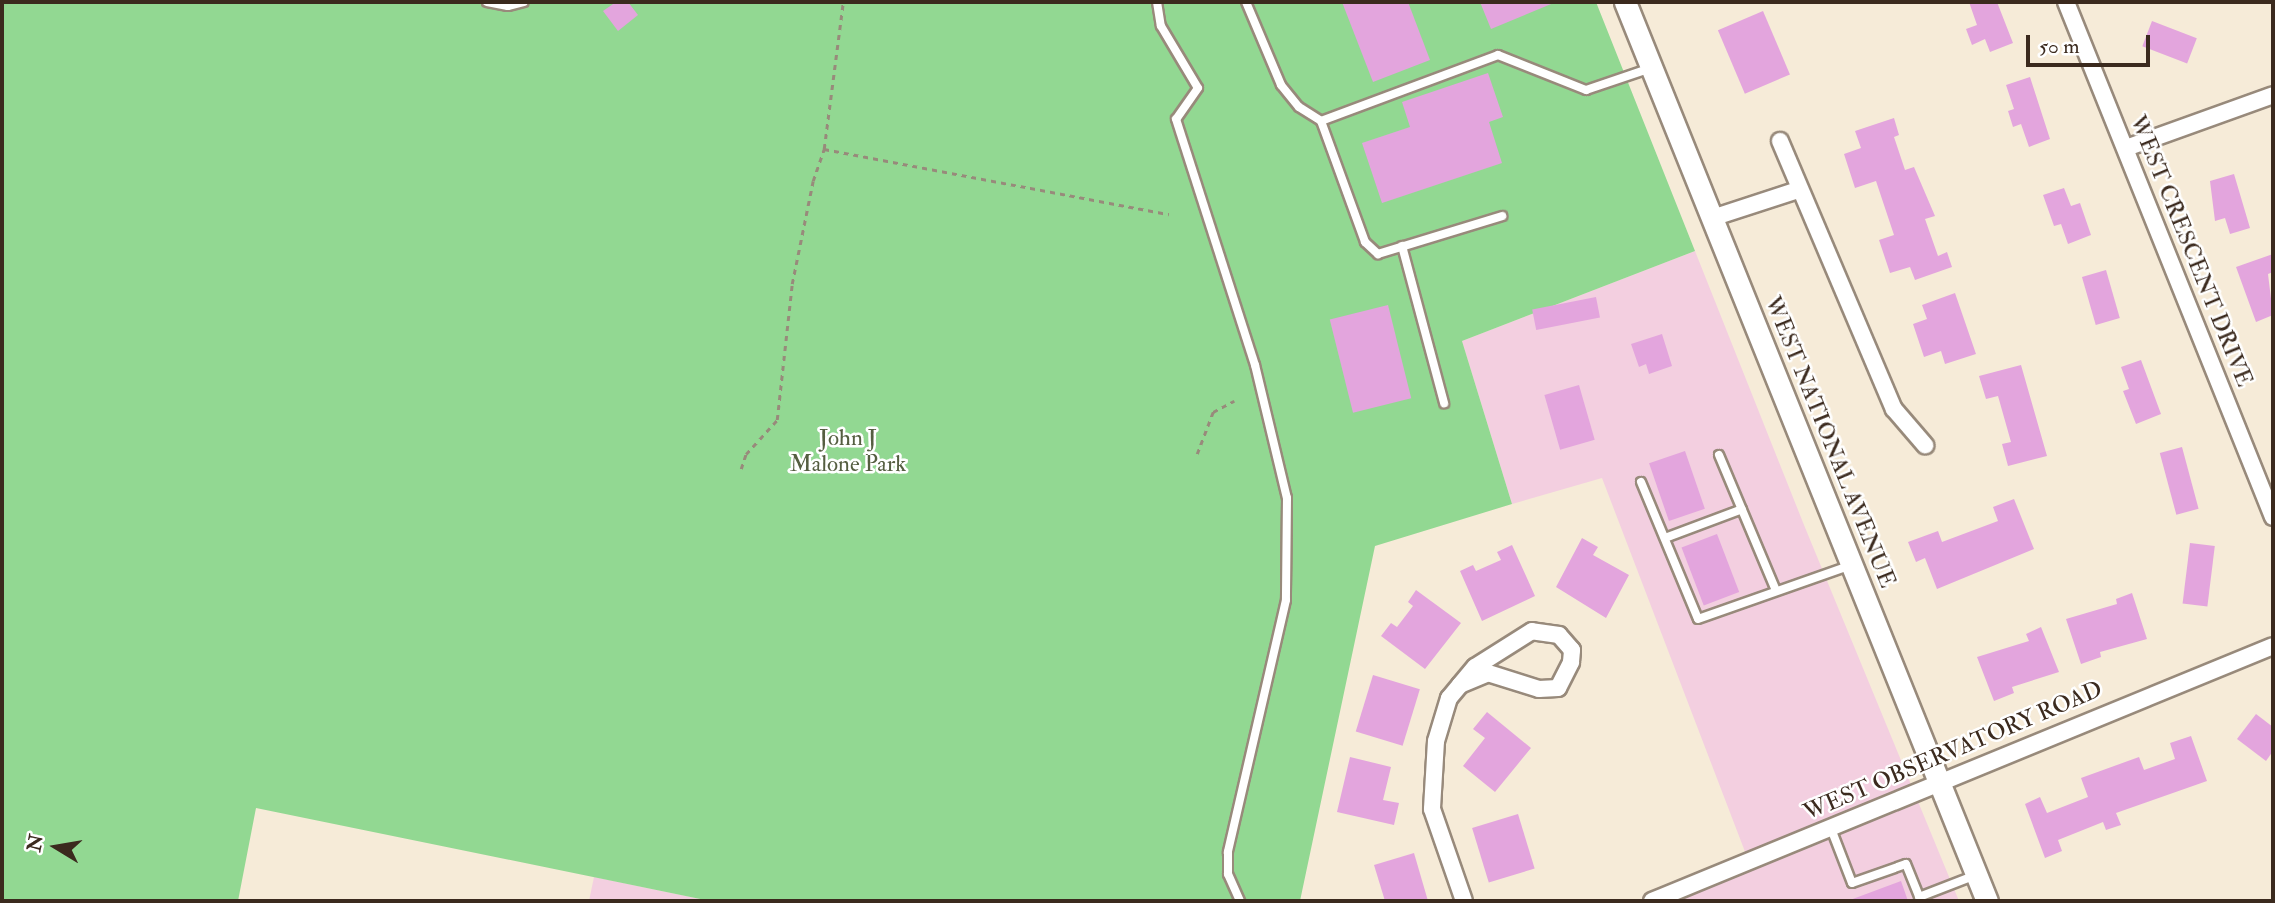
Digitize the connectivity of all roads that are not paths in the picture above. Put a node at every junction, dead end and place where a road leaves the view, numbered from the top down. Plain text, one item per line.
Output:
1 (487, 2) edge
2 (524, 2) edge
3 (1157, 2) edge
4 (1246, 2) edge
5 (1625, 2) edge
6 (2066, 2) edge
7 (1651, 68) junction
8 (2273, 94) edge
9 (1321, 121) junction
10 (1780, 141) dead end
11 (2126, 148) junction
12 (1798, 190) junction
13 (1502, 216) dead end
14 (1712, 218) junction
15 (1402, 246) junction
16 (1444, 403) dead end
17 (1925, 445) dead end
18 (1719, 456) dead end
19 (1641, 482) dead end
20 (1742, 509) junction
21 (2273, 517) edge
22 (1665, 538) junction
23 (1852, 565) junction
24 (1775, 589) junction
25 (2273, 646) edge
26 (1460, 685) junction
27 (1939, 784) junction
28 (1830, 826) junction
29 (1976, 875) junction
30 (1240, 901) edge
31 (1464, 901) edge
32 (1652, 901) edge
33 (1987, 901) edge

1 - 2 lane
3 - 30 lane
4 - 9 lane
5 - 7 main road, WEST NATIONAL AVENUE
6 - 11 street, WEST CRESCENT DRIVE
7 - 9 lane
7 - 14 main road, WEST NATIONAL AVENUE
8 - 11 street
9 - 15 lane
10 - 12 street
11 - 21 street, WEST CRESCENT DRIVE
12 - 14 street
12 - 17 street
13 - 15 lane
14 - 23 main road, WEST NATIONAL AVENUE
15 - 16 lane
18 - 20 lane
19 - 22 lane
20 - 22 lane
20 - 24 lane
22 - 24 lane
23 - 24 lane
23 - 27 main road, WEST NATIONAL AVENUE
25 - 27 street, WEST OBSERVATORY ROAD
26 - 26 street
26 - 31 street
27 - 28 street, WEST OBSERVATORY ROAD
27 - 29 main road, WEST NATIONAL AVENUE
28 - 29 lane
28 - 32 street, WEST OBSERVATORY ROAD
29 - 33 main road, WEST NATIONAL AVENUE

